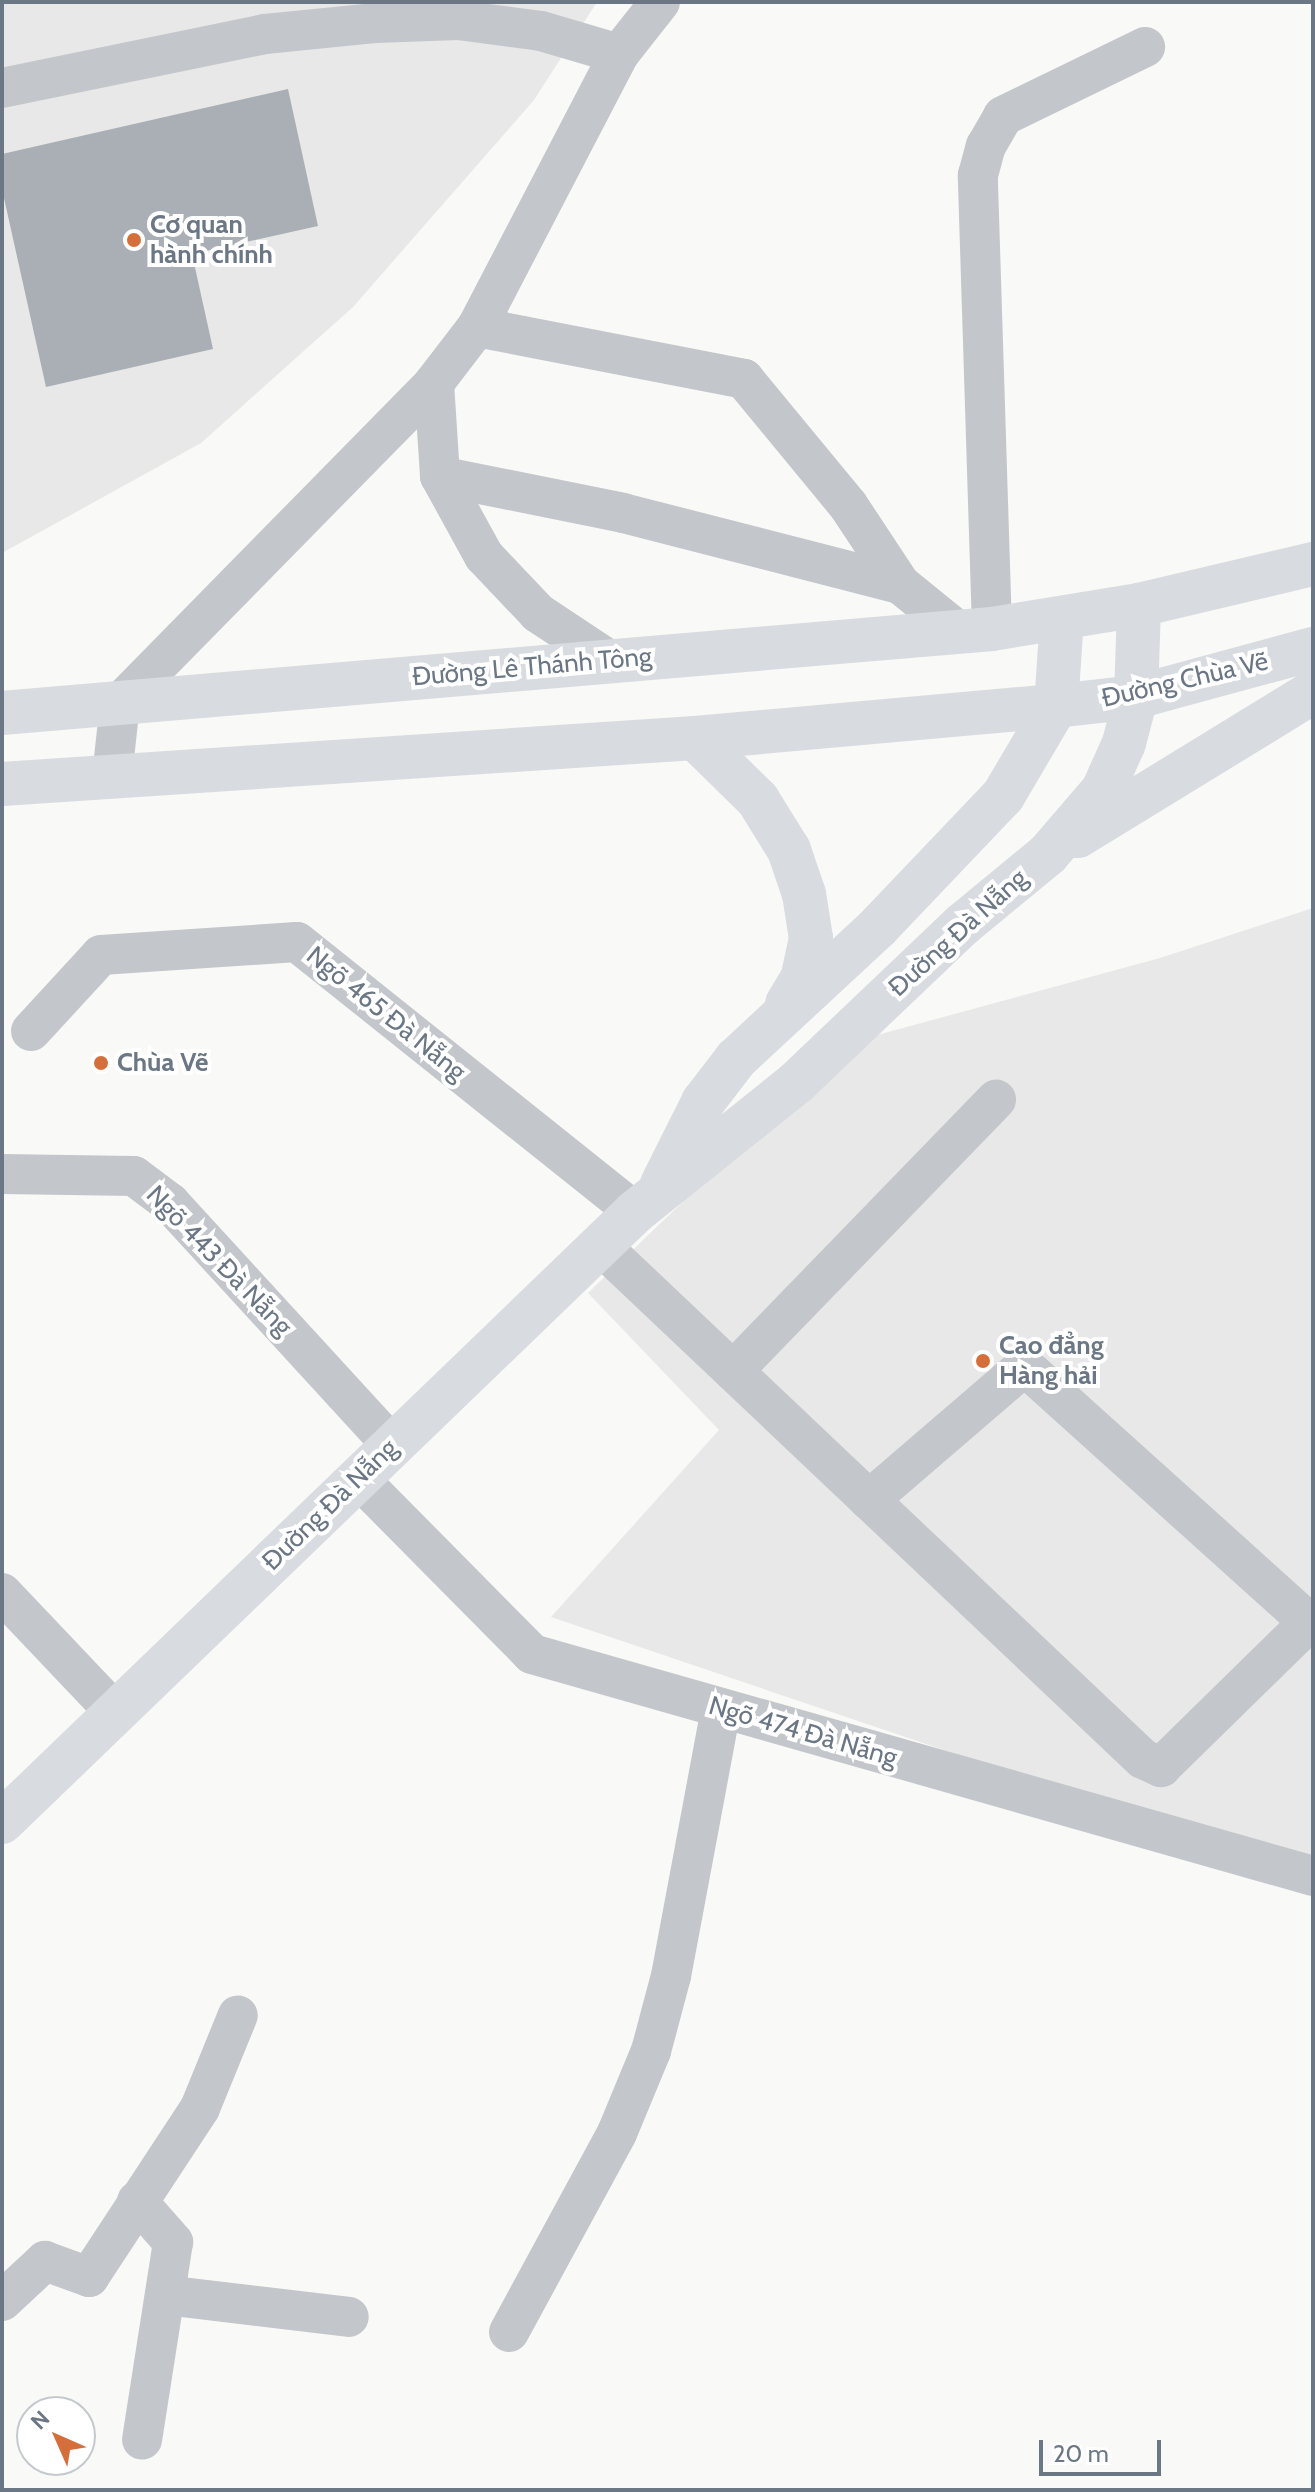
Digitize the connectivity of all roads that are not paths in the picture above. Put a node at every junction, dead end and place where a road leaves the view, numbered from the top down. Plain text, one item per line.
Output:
1 (660, 2) edge
2 (1145, 47) dead end
3 (619, 54) junction
4 (2, 88) edge
5 (477, 327) junction
6 (434, 383) junction
7 (440, 476) junction
8 (1313, 564) edge
9 (900, 584) junction
10 (1139, 605) junction
11 (1062, 619) junction
12 (975, 630) junction
13 (1313, 649) edge
14 (609, 660) junction
15 (1313, 692) edge
16 (1136, 697) junction
17 (120, 703) junction
18 (1056, 706) junction
19 (2, 713) edge
20 (695, 738) junction
21 (112, 776) junction
22 (2, 784) edge
23 (1048, 854) junction
24 (777, 1020) junction
25 (31, 1031) dead end
26 (996, 1100) dead end
27 (2, 1174) edge
28 (647, 1201) junction
29 (601, 1246) junction
30 (733, 1371) junction
31 (392, 1445) junction
32 (358, 1478) junction
33 (869, 1500) junction
34 (2, 1593) edge
35 (1310, 1624) edge
36 (721, 1709) junction
37 (115, 1712) junction
38 (2, 1822) edge
39 (1313, 1876) edge
40 (238, 2015) dead end
41 (137, 2201) junction
42 (165, 2295) junction
43 (2, 2301) edge
44 (349, 2317) dead end
45 (509, 2332) dead end
46 (142, 2440) dead end

1 - 3 lane
2 - 12 lane
3 - 4 lane
3 - 5 lane
5 - 6 lane
5 - 9 lane
6 - 7 lane
6 - 17 lane
7 - 9 lane
7 - 14 lane
8 - 10 main road
9 - 12 lane
10 - 11 main road
10 - 16 main road, Đường Đà Nẵng
11 - 12 main road, Đường Lê Thánh Tông
11 - 18 main road, Đường Đà Nẵng
12 - 14 main road, Đường Lê Thánh Tông
13 - 16 main road, Đường Chùa Vẽ
14 - 17 main road, Đường Lê Thánh Tông
15 - 23 main road
16 - 18 main road, Đường Chùa Vẽ
16 - 23 main road, Đường Đà Nẵng
17 - 19 main road, Đường Lê Thánh Tông
17 - 21 lane
18 - 20 main road
18 - 24 main road, Đường Đà Nẵng
20 - 21 main road
20 - 24 main road
21 - 22 main road
23 - 28 main road, Đường Đà Nẵng
24 - 28 main road, Đường Đà Nẵng
25 - 28 lane, Ngõ 465 Đà Nẵng
26 - 30 lane
27 - 31 lane, Ngõ 443 Đà Nẵng
28 - 29 main road, Đường Đà Nẵng
29 - 30 lane
29 - 31 main road, Đường Đà Nẵng
30 - 33 lane
31 - 32 main road, Đường Đà Nẵng
32 - 36 lane, Ngõ 474 Đà Nẵng
32 - 37 main road, Đường Đà Nẵng
33 - 35 lane
33 - 35 lane
34 - 37 lane
36 - 39 lane, Ngõ 474 Đà Nẵng
36 - 45 lane
37 - 38 main road, Đường Đà Nẵng
40 - 41 lane
41 - 42 lane
41 - 43 lane
42 - 44 lane
42 - 46 lane

